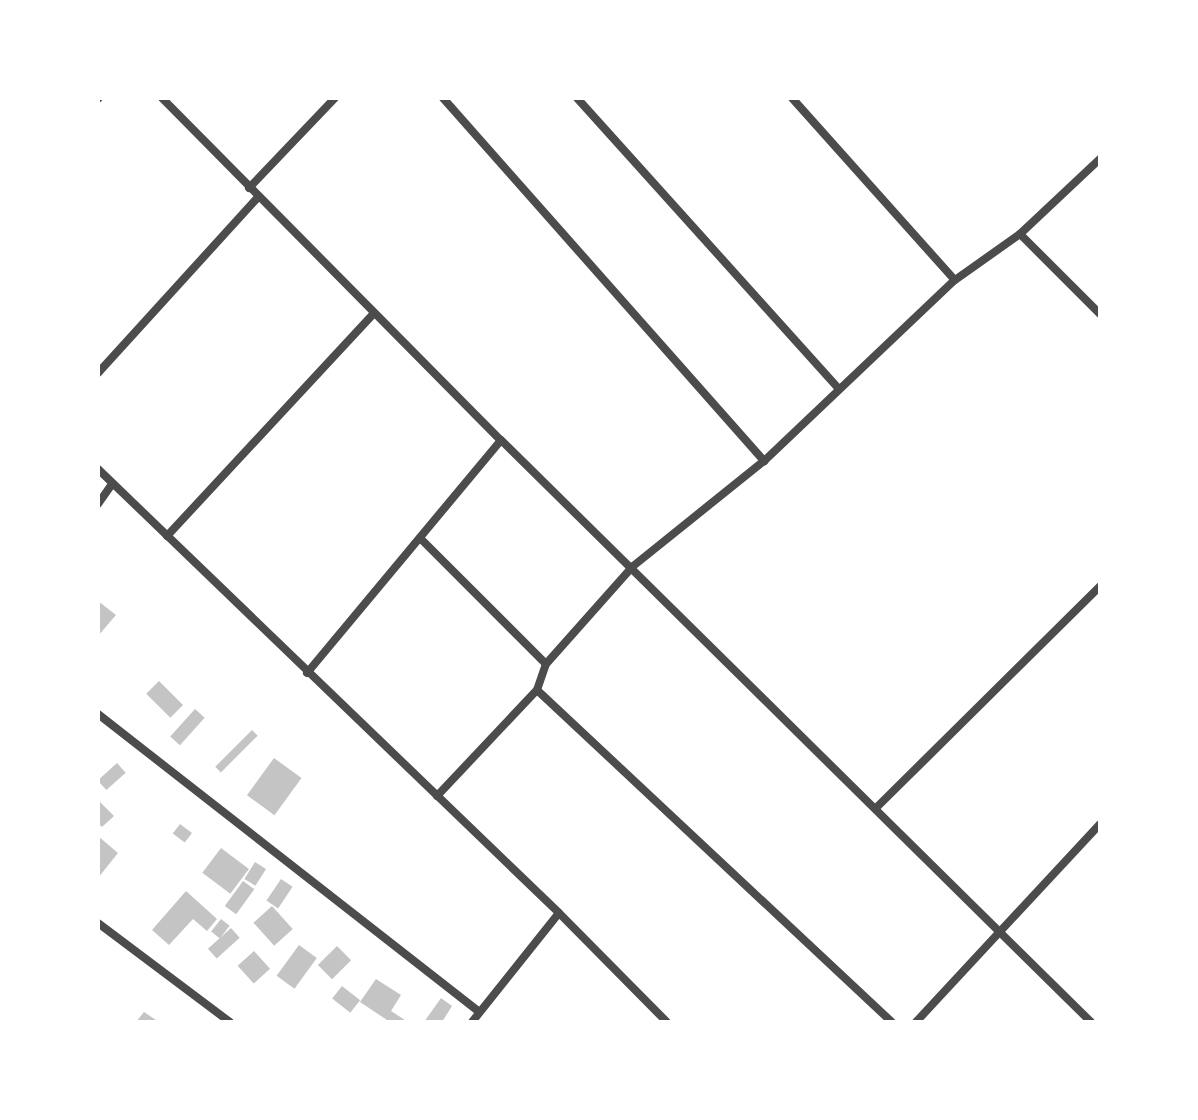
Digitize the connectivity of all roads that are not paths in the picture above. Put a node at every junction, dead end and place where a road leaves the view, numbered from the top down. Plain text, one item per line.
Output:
1 (162, 98) edge
2 (335, 98) edge
3 (443, 98) edge
4 (577, 98) edge
5 (792, 98) edge
6 (1100, 159) edge
7 (249, 188) junction
8 (258, 197) junction
9 (1020, 234) junction
10 (955, 280) junction
11 (374, 313) junction
12 (1100, 314) edge
13 (98, 373) edge
14 (838, 388) junction
15 (501, 440) junction
16 (764, 461) junction
17 (98, 469) edge
18 (112, 484) junction
19 (98, 504) edge
20 (167, 536) junction
21 (420, 538) junction
22 (632, 567) junction
23 (1100, 586) edge
24 (546, 664) junction
25 (307, 673) junction
26 (537, 690) junction
27 (98, 714) edge
28 (437, 796) junction
29 (876, 808) junction
30 (1100, 824) edge
31 (559, 913) junction
32 (98, 923) edge
33 (1002, 934) junction
34 (479, 1012) junction
35 (230, 1022) edge
36 (472, 1022) edge
37 (667, 1022) edge
38 (892, 1022) edge
39 (916, 1022) edge
40 (1091, 1022) edge

1 - 7 street
2 - 7 street
3 - 16 street
4 - 14 street
5 - 10 street
6 - 9 street
7 - 8 street
8 - 11 street
8 - 13 street
9 - 10 street
9 - 12 street
10 - 14 street
11 - 15 street
11 - 20 street
14 - 16 street
15 - 21 street
15 - 22 street
16 - 22 street
17 - 18 street
18 - 19 street
18 - 20 street
20 - 25 street
21 - 24 street
21 - 25 street
22 - 24 street
22 - 29 street
23 - 29 street
24 - 26 street
25 - 28 street
26 - 28 street
26 - 38 street
27 - 34 street
28 - 31 street
29 - 33 street
30 - 33 street
31 - 34 street
31 - 37 street
32 - 35 street
33 - 39 street
33 - 40 street
34 - 36 street

